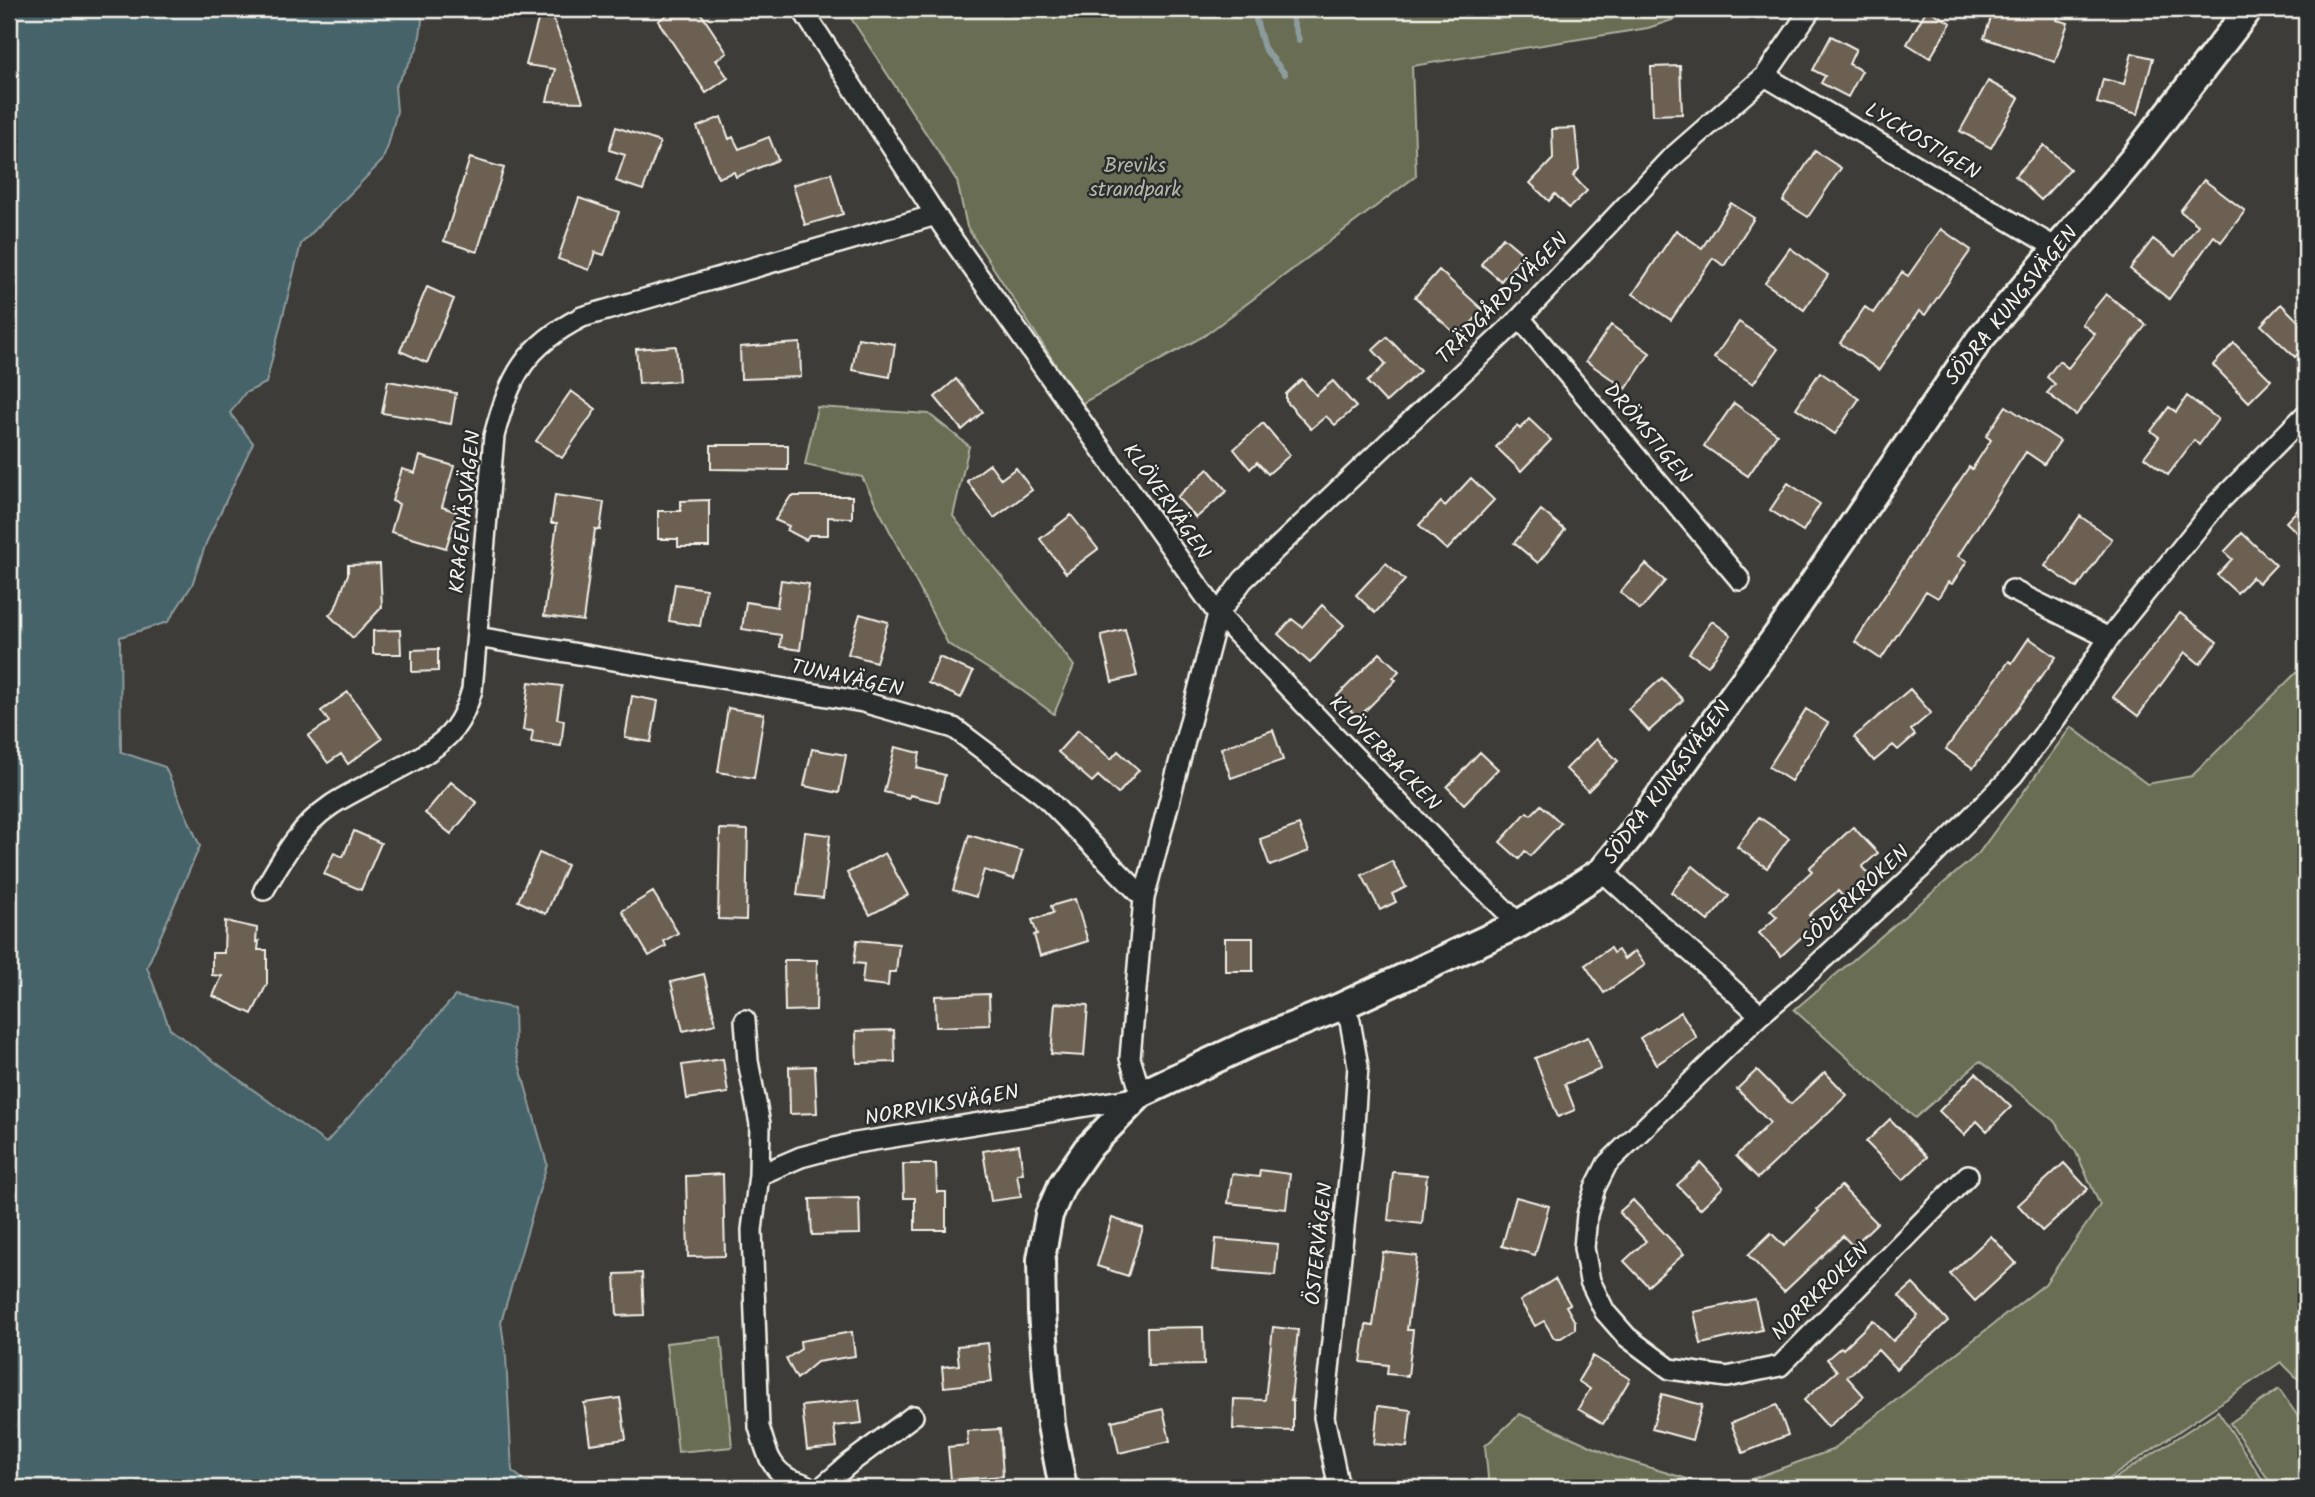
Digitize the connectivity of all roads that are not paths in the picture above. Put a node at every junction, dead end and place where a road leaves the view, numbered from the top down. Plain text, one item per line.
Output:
1 (802, 9) edge
2 (1811, 9) edge
3 (2249, 9) edge
4 (1765, 76) junction
5 (936, 215) junction
6 (2056, 248) junction
7 (1520, 318) junction
8 (2306, 414) edge
9 (1740, 580) dead end
10 (2012, 590) dead end
11 (1218, 614) junction
12 (477, 637) junction
13 (2109, 638) junction
14 (1602, 871) junction
15 (264, 890) dead end
16 (1144, 898) junction
17 (1519, 924) junction
18 (1340, 1007) junction
19 (1760, 1015) junction
20 (746, 1020) dead end
21 (1138, 1096) junction
22 (759, 1175) junction
23 (1968, 1175) dead end
24 (913, 1416) dead end
25 (810, 1488) edge
26 (821, 1488) edge
27 (1063, 1488) edge
28 (1339, 1488) edge

1 - 5 street, KLÖVERVÄGEN
2 - 4 street, TRÄDGÅRDSVÄGEN
3 - 6 street, SÖDRA KUNGSVÄGEN
4 - 6 street, LYCKOSTIGEN
4 - 7 street, TRÄDGÅRDSVÄGEN
5 - 11 street, KLÖVERVÄGEN
5 - 12 street, KRAGENÄSVÄGEN
6 - 14 street, SÖDRA KUNGSVÄGEN
7 - 9 street, DRÖMSTIGEN
7 - 11 street, TRÄDGÅRDSVÄGEN
8 - 13 street, SÖDERKROKEN
10 - 13 street
11 - 16 street
11 - 17 street, KLÖVERBACKEN
12 - 15 street, KRAGENÄSVÄGEN
12 - 16 street, TUNAVÄGEN
13 - 19 street, SÖDERKROKEN
14 - 17 street, SÖDRA KUNGSVÄGEN
14 - 19 street
16 - 21 street
17 - 18 street, SÖDRA KUNGSVÄGEN
18 - 21 street, SÖDRA KUNGSVÄGEN
18 - 28 street, ÖSTERVÄGEN
19 - 23 street, NORRKROKEN
20 - 22 street
21 - 22 street, NORRVIKSVÄGEN
21 - 27 street, SÖDRA KUNGSVÄGEN
22 - 25 street
24 - 26 street

